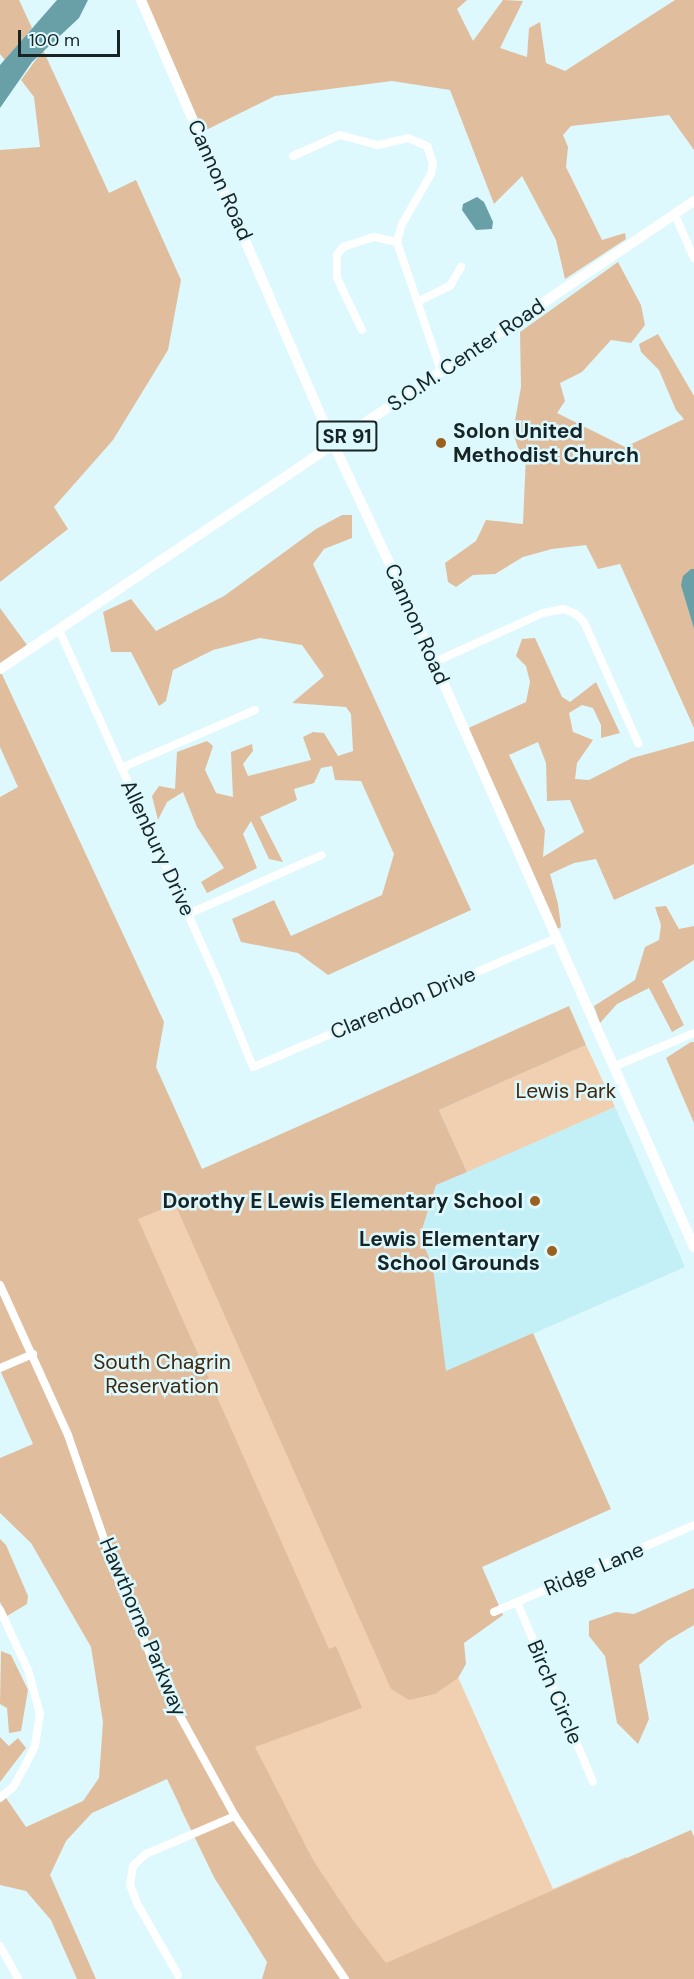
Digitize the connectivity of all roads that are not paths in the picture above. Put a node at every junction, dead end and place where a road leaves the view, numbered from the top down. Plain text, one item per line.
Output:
1 (141, 0) edge
2 (293, 156) dead end
3 (694, 201) edge
4 (675, 215) junction
5 (397, 242) junction
6 (694, 258) edge
7 (461, 267) dead end
8 (419, 301) junction
9 (362, 330) dead end
10 (441, 371) junction
11 (334, 445) junction
12 (59, 630) junction
13 (435, 662) junction
14 (0, 669) edge
15 (255, 710) dead end
16 (638, 743) dead end
17 (121, 768) junction
18 (322, 855) dead end
19 (188, 914) junction
20 (554, 939) junction
21 (694, 1033) edge
22 (253, 1067) joint
23 (613, 1067) junction
24 (694, 1247) edge
25 (0, 1285) edge
26 (33, 1354) junction
27 (0, 1368) edge
28 (694, 1525) edge
29 (517, 1602) junction
30 (0, 1610) edge
31 (494, 1612) dead end
32 (593, 1782) dead end
33 (0, 1798) edge
34 (235, 1816) junction
35 (0, 1946) edge
36 (178, 1975) dead end
37 (18, 1979) edge
38 (345, 1979) edge

1 - 11 main road, Cannon Road
2 - 5 street
3 - 4 main road, S.O.M. Center Road / SR 91
4 - 6 street
4 - 10 main road, S.O.M. Center Road / SR 91
5 - 8 street
5 - 9 street
7 - 8 street
8 - 10 street
10 - 11 main road, S.O.M. Center Road / SR 91
11 - 12 main road, S.O.M. Center Road / SR 91
11 - 13 main road, Cannon Road
12 - 14 main road, S.O.M. Center Road / SR 91
12 - 17 street, Allenbury Drive
13 - 16 street
13 - 20 main road, Cannon Road
15 - 17 street
17 - 19 street, Allenbury Drive
18 - 19 street
19 - 22 street, Allenbury Drive
20 - 22 street, Clarendon Drive
20 - 23 main road, Cannon Road
21 - 23 street
23 - 24 main road, Cannon Road
25 - 26 street, Hawthorne Parkway
26 - 27 street
26 - 34 street, Hawthorne Parkway
28 - 29 street, Ridge Lane
29 - 31 street, Ridge Lane
29 - 32 street, Birch Circle
30 - 33 street
34 - 36 street
34 - 38 street, Hawthorne Parkway
35 - 37 street

